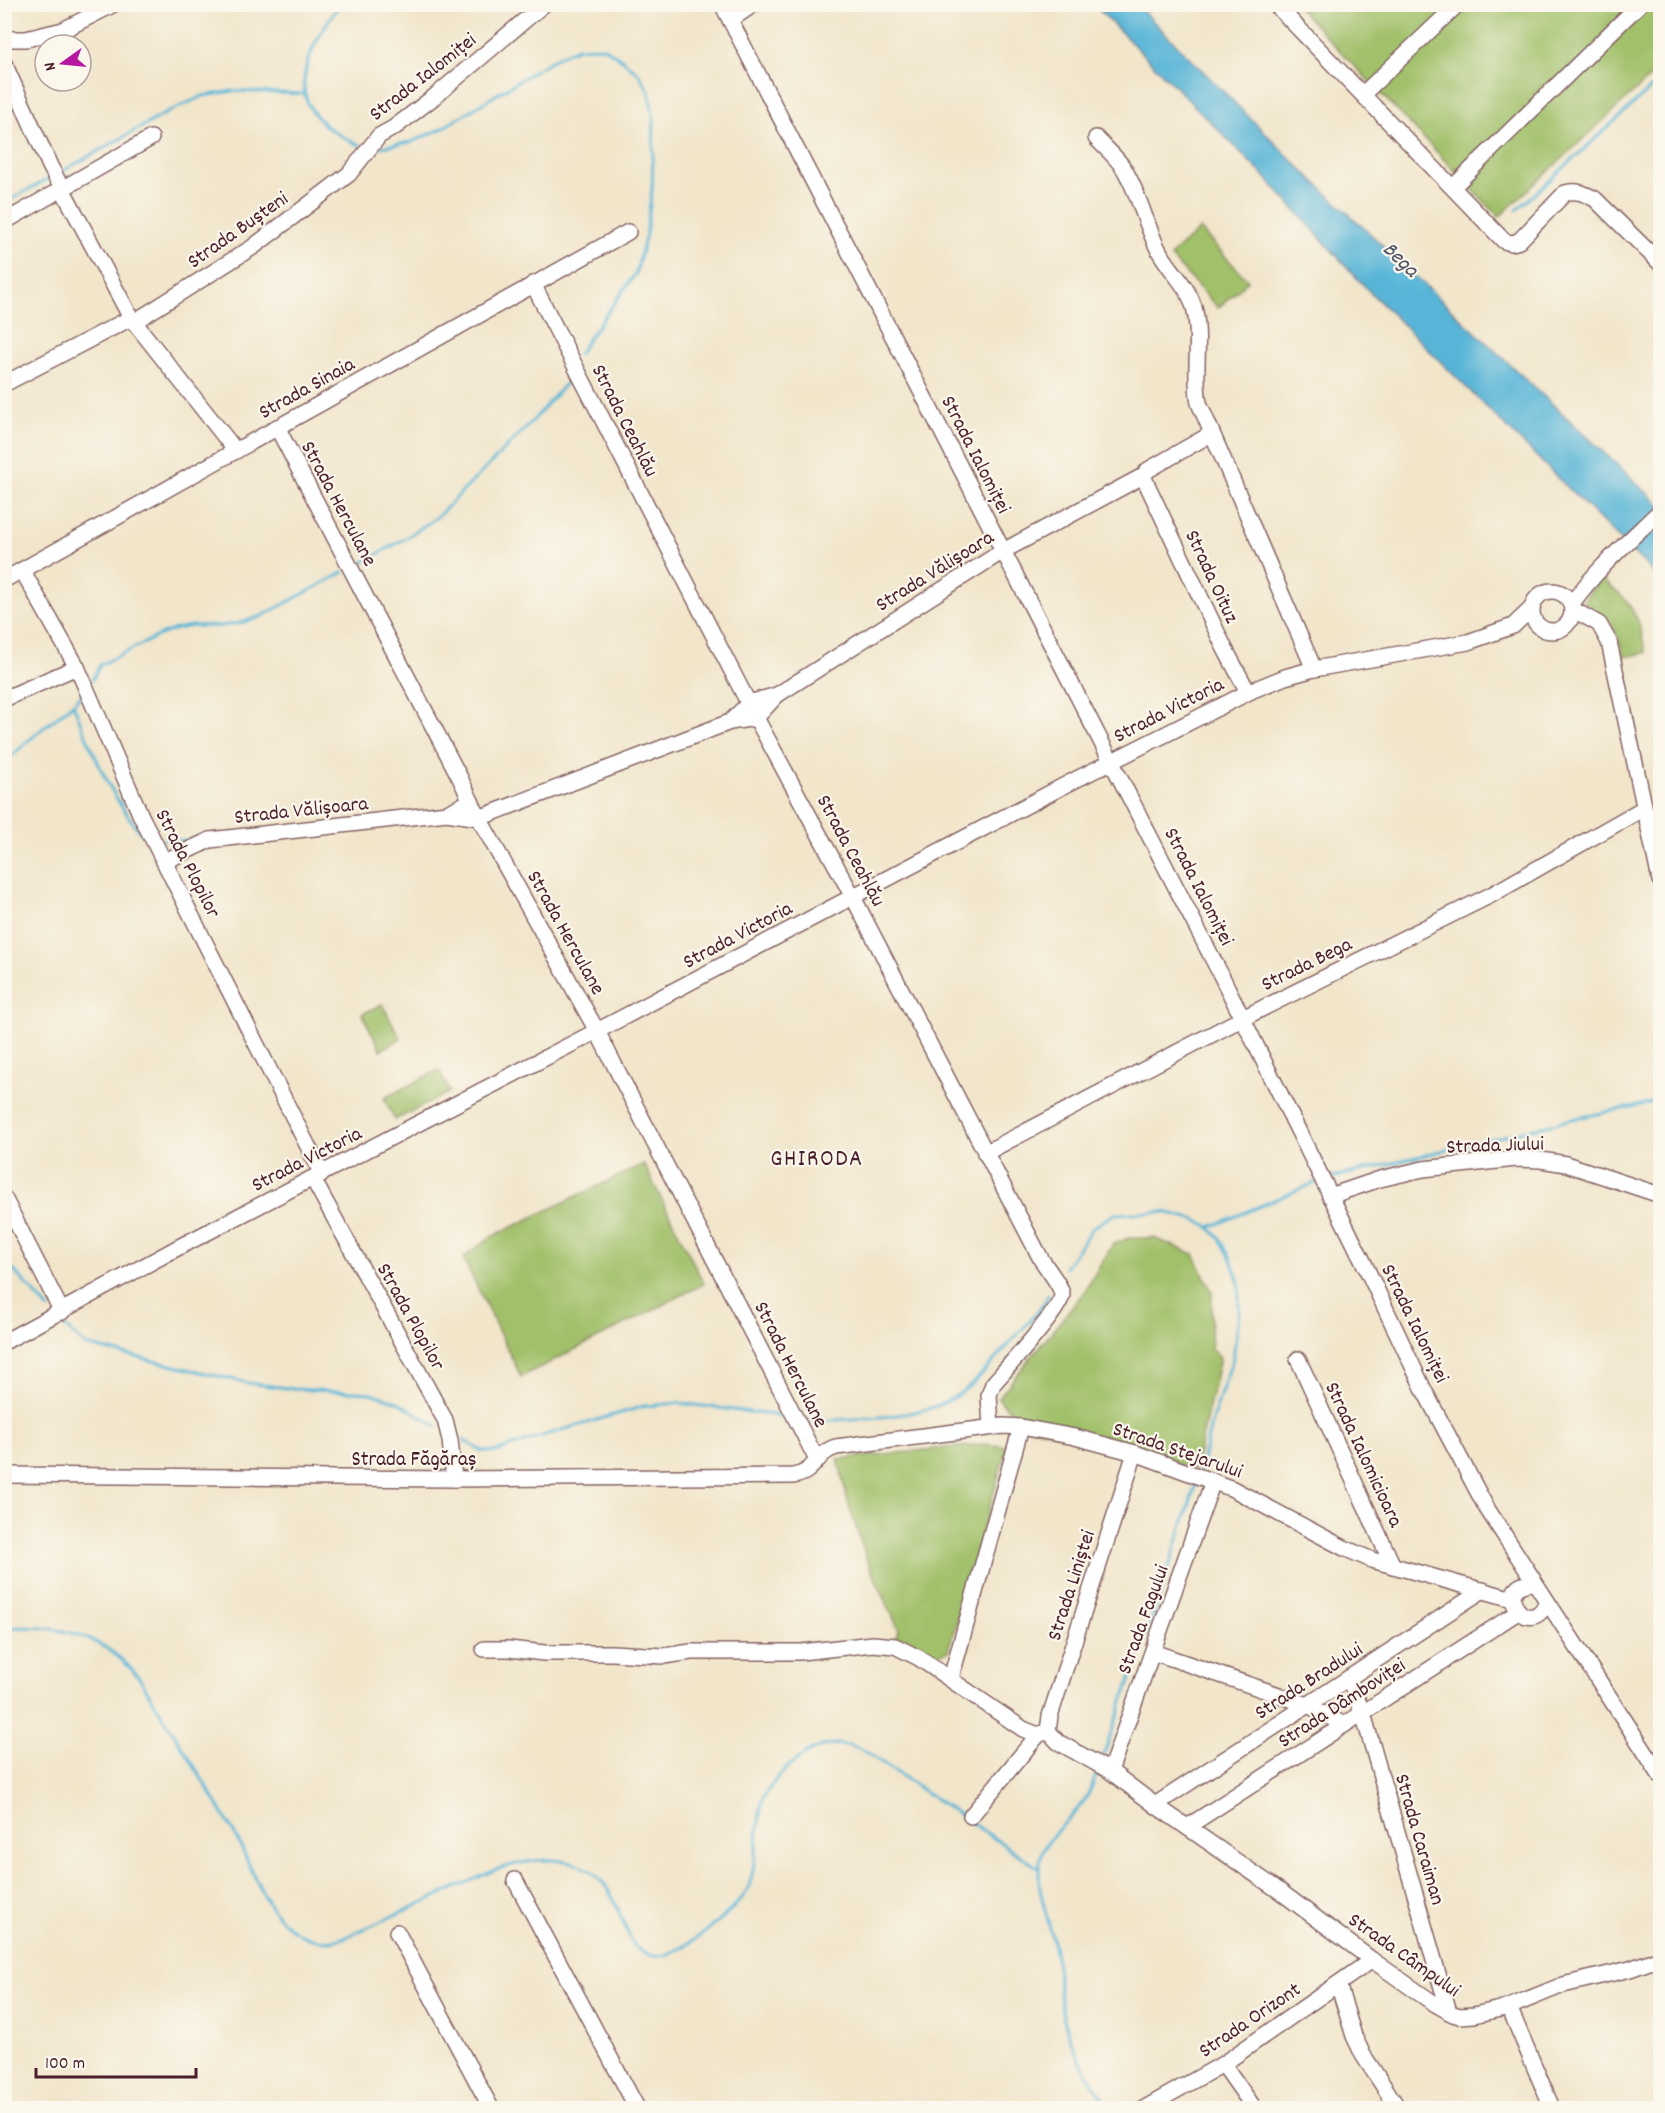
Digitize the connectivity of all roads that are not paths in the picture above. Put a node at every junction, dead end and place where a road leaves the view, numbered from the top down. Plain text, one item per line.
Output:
1 (114, 4) edge
2 (544, 4) edge
3 (722, 4) edge
4 (754, 4) edge
5 (1458, 4) edge
6 (1640, 4) edge
7 (1285, 8) edge
8 (730, 20) junction
9 (4, 39) edge
10 (4, 63) edge
11 (1363, 94) junction
12 (151, 138) dead end
13 (1096, 138) dead end
14 (358, 161) joint
15 (61, 187) junction
16 (1453, 187) junction
17 (4, 222) edge
18 (628, 232) dead end
19 (1660, 262) edge
20 (533, 284) junction
21 (133, 320) junction
22 (4, 384) edge
23 (277, 427) junction
24 (1211, 434) junction
25 (236, 451) junction
26 (1143, 476) junction
27 (1660, 511) edge
28 (1003, 551) junction
29 (22, 570) junction
30 (4, 579) edge
31 (1586, 583) junction
32 (1561, 593) junction
33 (1572, 607) junction
34 (1532, 608) junction
35 (1594, 621) junction
36 (1568, 624) junction
37 (1513, 626) junction
38 (1539, 626) junction
39 (77, 667) junction
40 (1314, 669) junction
41 (1248, 692) junction
42 (4, 699) edge
43 (753, 710) junction
44 (1112, 761) junction
45 (1644, 808) junction
46 (475, 809) junction
47 (165, 861) junction
48 (1660, 880) edge
49 (853, 897) junction
50 (1243, 1018) junction
51 (597, 1031) junction
52 (985, 1153) junction
53 (317, 1176) junction
54 (1325, 1186) junction
55 (1660, 1195) edge
56 (4, 1198) edge
57 (62, 1312) junction
58 (4, 1342) edge
59 (1298, 1359) dead end
60 (991, 1427) junction
61 (1021, 1427) junction
62 (1135, 1453) junction
63 (817, 1460) junction
64 (4, 1475) edge
65 (1204, 1478) junction
66 (454, 1479) junction
67 (1394, 1566) junction
68 (1534, 1583) junction
69 (1483, 1590) junction
70 (1547, 1602) junction
71 (1515, 1605) junction
72 (484, 1649) dead end
73 (1153, 1652) junction
74 (951, 1678) junction
75 (1349, 1678) junction
76 (1308, 1705) junction
77 (1363, 1713) junction
78 (1344, 1725) junction
79 (1043, 1733) junction
80 (1110, 1771) junction
81 (1660, 1775) edge
82 (1155, 1805) junction
83 (971, 1816) dead end
84 (1187, 1827) junction
85 (515, 1880) dead end
86 (397, 1932) dead end
87 (1660, 1958) edge
88 (1372, 1959) junction
89 (1338, 1984) junction
90 (1509, 2007) junction
91 (1449, 2012) junction
92 (1224, 2064) junction
93 (491, 2109) edge
94 (637, 2109) edge
95 (1145, 2109) edge
96 (1254, 2109) edge
97 (1398, 2109) edge
98 (1552, 2109) edge

1 - 9 street
2 - 14 street, Strada Ialomiței
3 - 8 street, Strada Ialomiței
4 - 8 street
5 - 11 street
6 - 16 street
7 - 11 street
8 - 28 street, Strada Ialomiței
10 - 15 street
11 - 16 street
12 - 15 street
13 - 24 street
14 - 21 street, Strada Bușteni
15 - 17 street
15 - 21 street
16 - 19 street
18 - 20 street, Strada Sinaia
20 - 23 street, Strada Sinaia
20 - 43 street, Strada Ceahlău
21 - 22 street, Strada Bușteni
21 - 25 street
23 - 25 street, Strada Sinaia
23 - 46 street, Strada Herculane
24 - 26 street, Strada Vălișoara
24 - 40 street
25 - 29 street, Strada Sinaia
26 - 28 street, Strada Vălișoara
26 - 41 street, Strada Oituz
27 - 31 street
28 - 43 street, Strada Vălișoara
28 - 44 street, Strada Ialomiței
29 - 30 street, Strada Sinaia
29 - 39 street, Strada Plopilor
31 - 32 street
31 - 33 street
32 - 33 street
32 - 34 street
33 - 35 street
33 - 36 street
34 - 37 street, Strada Victoria
34 - 38 street
35 - 36 street
35 - 45 street
36 - 38 street
37 - 38 street, Strada Victoria
37 - 40 street, Strada Victoria
39 - 42 street
39 - 47 street, Strada Plopilor
40 - 41 street, Strada Victoria
41 - 44 street, Strada Victoria
43 - 46 street, Strada Vălișoara
43 - 49 street, Strada Ceahlău
44 - 49 street, Strada Victoria
44 - 50 street, Strada Ialomiței
45 - 48 street
45 - 50 street, Strada Bega
46 - 47 street, Strada Vălișoara
46 - 51 street, Strada Herculane
47 - 53 street, Strada Plopilor
49 - 51 street, Strada Victoria
49 - 52 street, Strada Ceahlău
50 - 52 street, Strada Bega
50 - 54 street, Strada Ialomiței
51 - 53 street, Strada Victoria
51 - 63 street, Strada Herculane
52 - 60 street, Strada Ceahlău
53 - 57 street, Strada Victoria
53 - 66 street, Strada Plopilor
54 - 55 street, Strada Jiului
54 - 68 street, Strada Ialomiței
56 - 57 street
57 - 58 street, Strada Victoria
59 - 67 street, Strada Ialomicioara
60 - 61 street, Strada Stejarului
60 - 63 street, Strada Stejarului
61 - 62 street, Strada Stejarului
61 - 74 street
62 - 65 street, Strada Stejarului
62 - 79 street, Strada Liniștei
63 - 66 street, Strada Făgăraș
64 - 66 street, Strada Făgăraș
65 - 67 street, Strada Stejarului
65 - 73 street, Strada Fagului
67 - 69 street, Strada Stejarului
68 - 70 street, Strada Ialomiței
68 - 71 street
69 - 71 street, Strada Stejarului
69 - 75 street, Strada Bradului
70 - 71 street, Strada Stejarului
70 - 81 street, Strada Ialomiței
71 - 77 street, Strada Dâmboviței
72 - 74 street, Strada Câmpului
73 - 76 street
73 - 80 street, Strada Fagului
74 - 79 street, Strada Câmpului
75 - 76 street, Strada Bradului
75 - 77 street, Strada Caraiman
76 - 78 street
76 - 82 street, Strada Bradului
77 - 78 street, Strada Dâmboviței
77 - 91 street, Strada Caraiman
78 - 84 street, Strada Dâmboviței
79 - 80 street, Strada Câmpului
79 - 83 street
80 - 82 street, Strada Câmpului
82 - 84 street, Strada Câmpului
84 - 88 street, Strada Câmpului
85 - 94 street
86 - 93 street
87 - 90 street, Strada Câmpului
88 - 89 street, Strada Orizont
88 - 91 street, Strada Câmpului
89 - 92 street, Strada Orizont
89 - 97 street
90 - 91 street, Strada Câmpului
90 - 98 street
92 - 95 street, Strada Orizont
92 - 96 street

